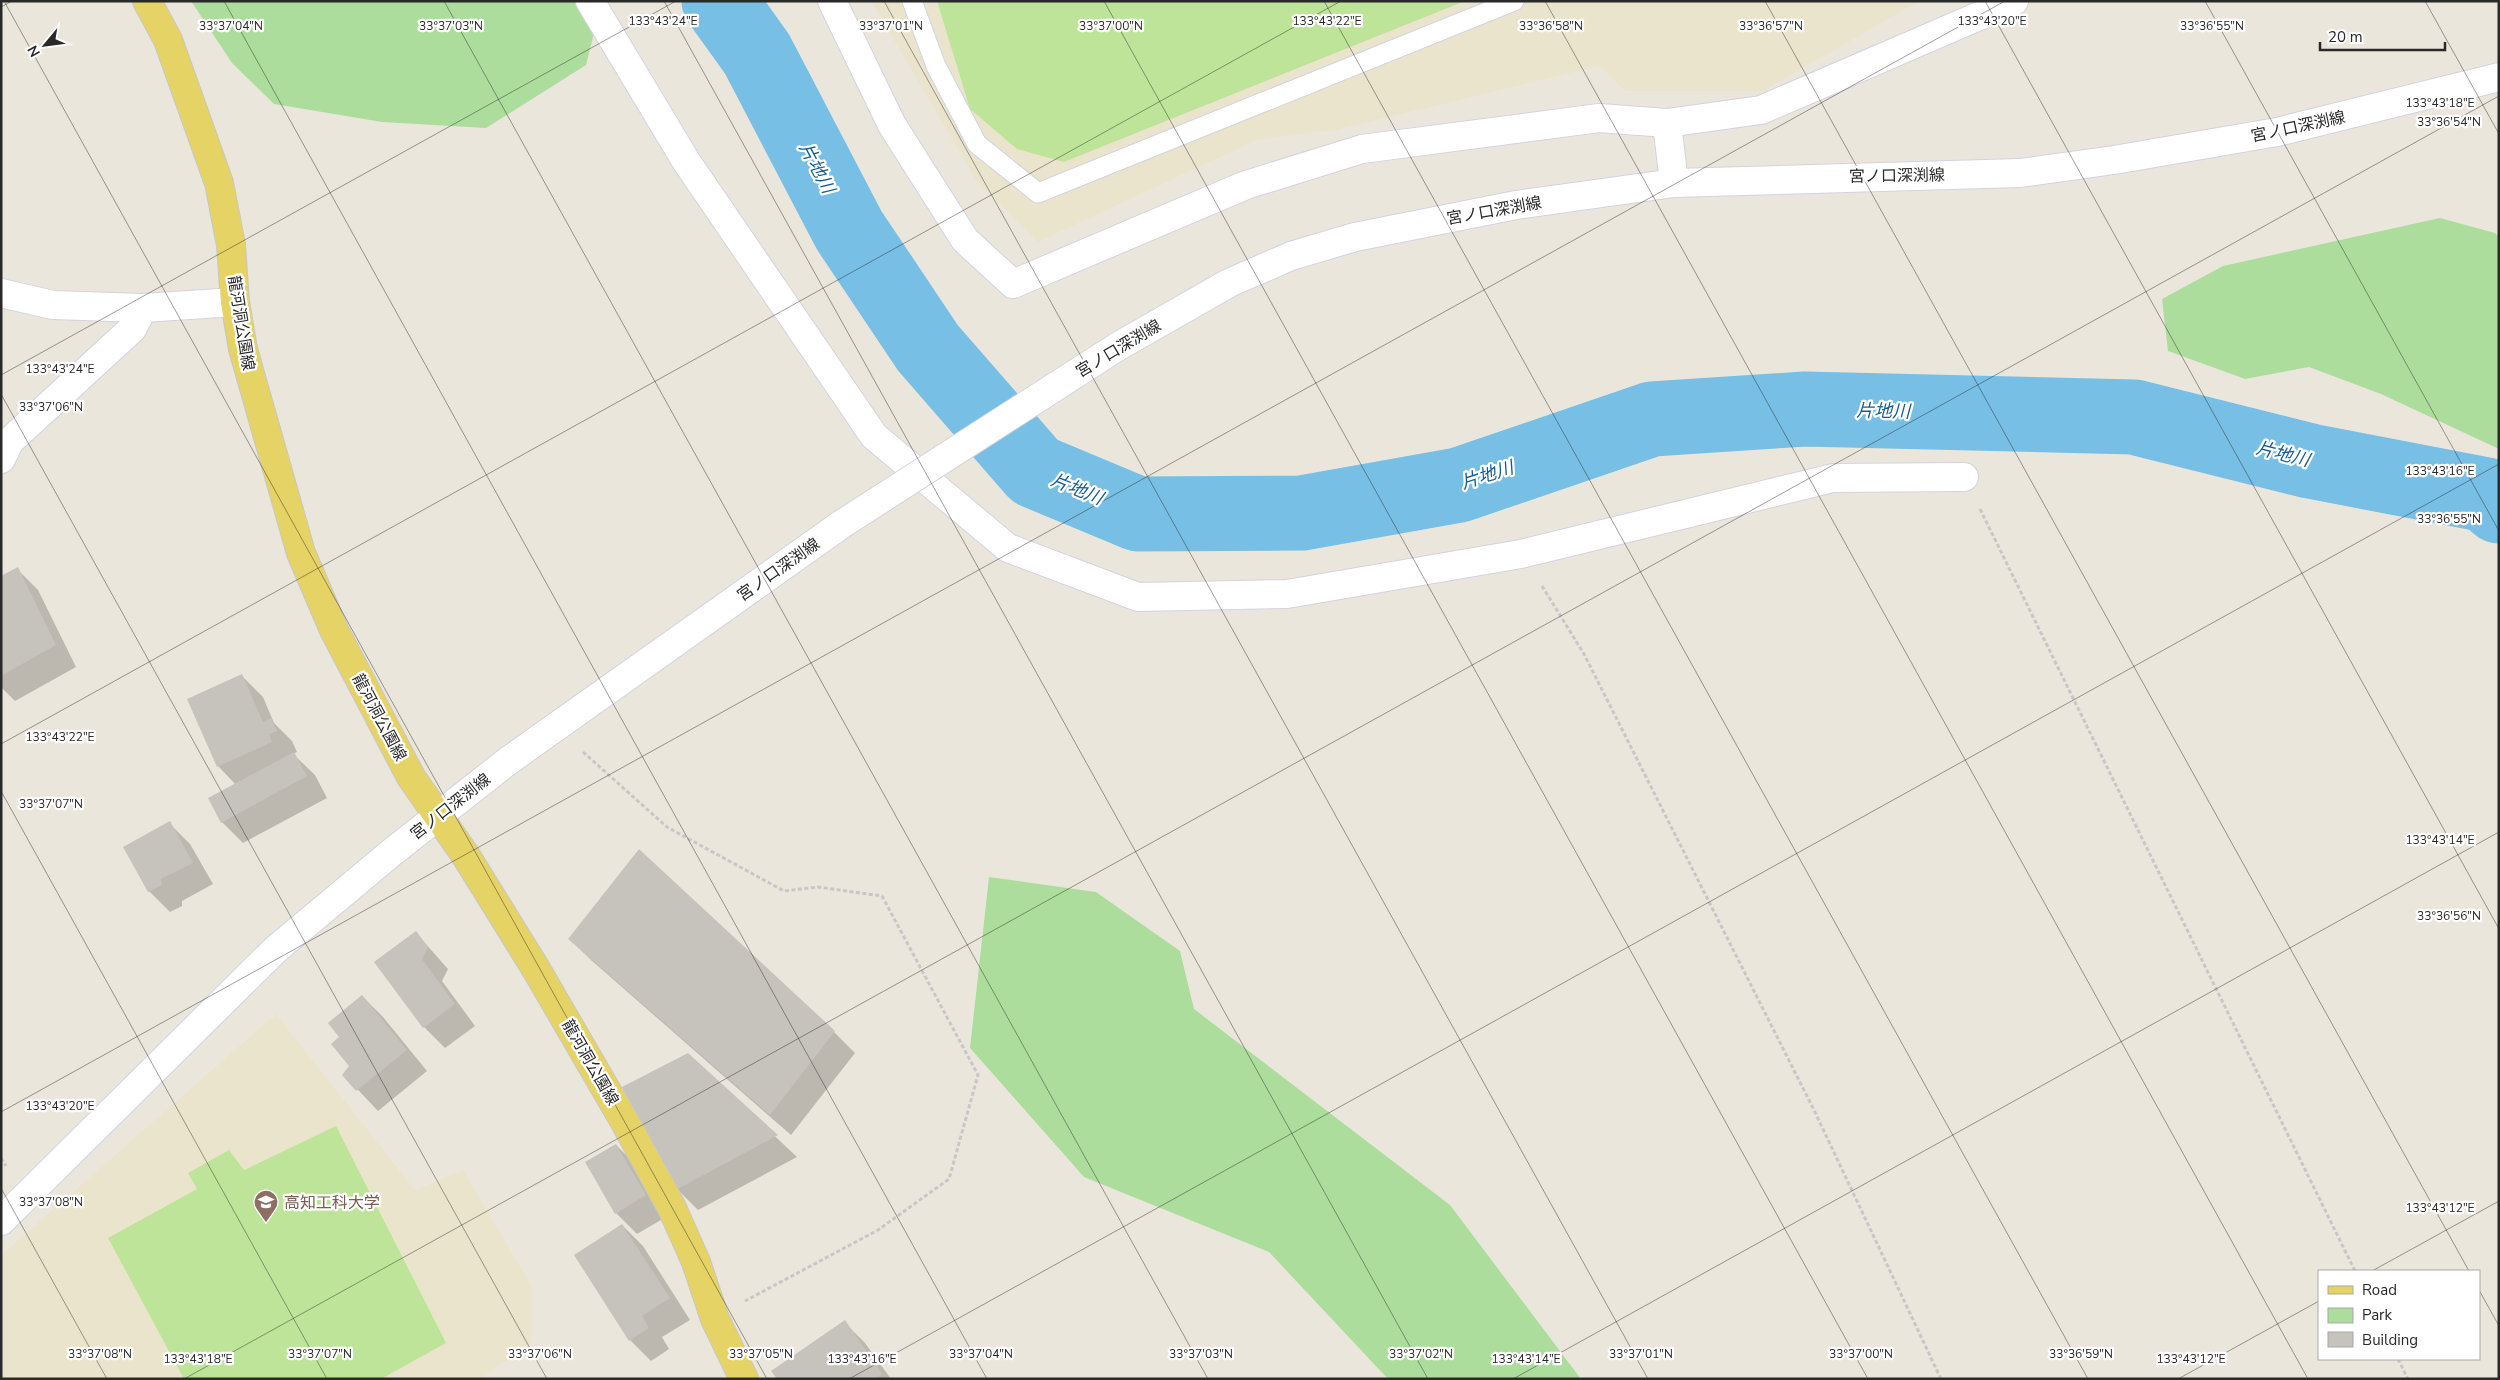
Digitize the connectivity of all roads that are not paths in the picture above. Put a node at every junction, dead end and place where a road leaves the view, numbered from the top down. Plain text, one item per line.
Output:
1 (147, 1) edge
2 (590, 1) edge
3 (832, 1) edge
4 (912, 1) edge
5 (1514, 1) edge
6 (2014, 1) edge
7 (2499, 77) edge
8 (1667, 123) junction
9 (1674, 183) junction
10 (1, 293) edge
11 (235, 302) junction
12 (143, 308) junction
13 (1, 459) edge
14 (1964, 477) road end
15 (438, 816) junction
16 (1, 1221) edge
17 (744, 1379) edge

1 - 11 main road, 龍河洞公園線
2 - 14 street
3 - 8 street
4 - 5 lane
6 - 8 street
7 - 9 street, 宮ノ口深渕線
8 - 9 street
9 - 15 street, 宮ノ口深渕線, bridge
10 - 12 street
11 - 12 street
11 - 15 main road, 龍河洞公園線
12 - 13 street
15 - 16 street, 宮ノ口深渕線
15 - 17 main road, 龍河洞公園線

